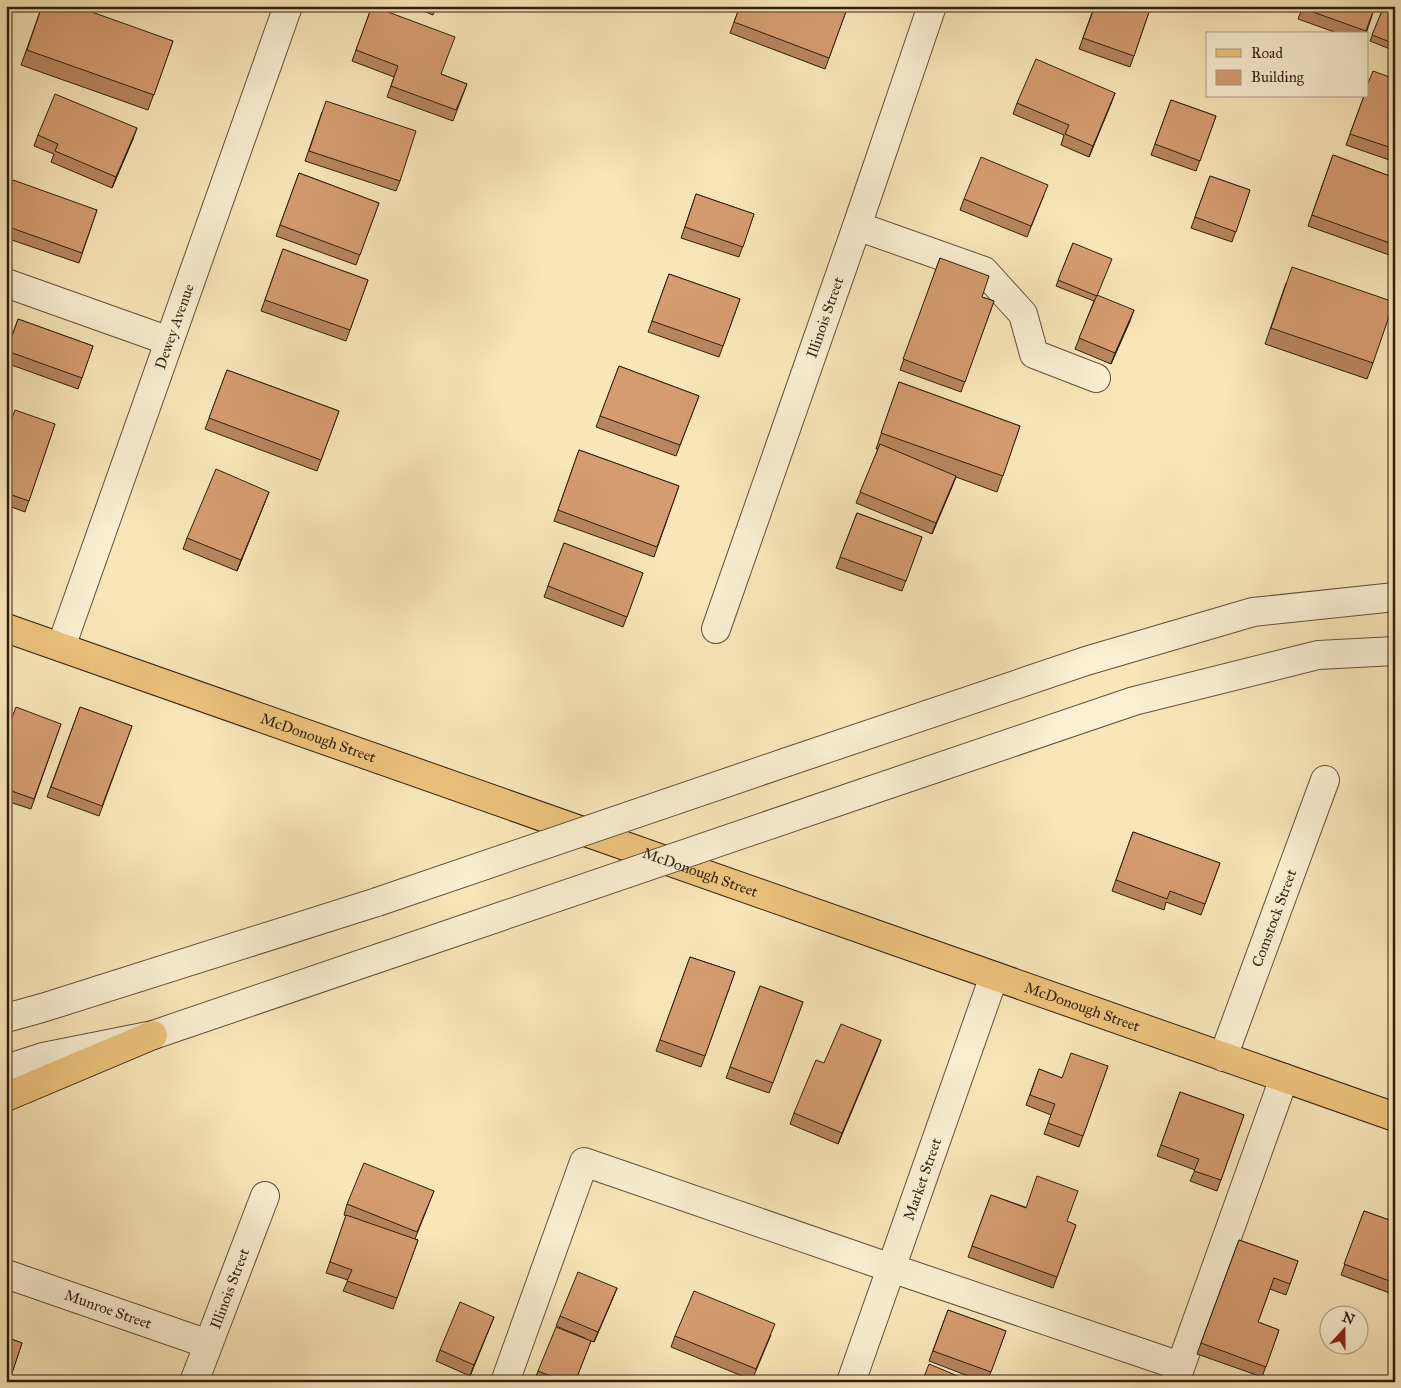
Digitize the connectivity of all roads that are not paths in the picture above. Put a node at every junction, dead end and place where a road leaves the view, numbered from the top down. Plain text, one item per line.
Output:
1 (288, 6) edge
2 (932, 6) edge
3 (857, 226) junction
4 (6, 283) edge
5 (170, 341) junction
6 (1096, 378) dead end
7 (1395, 597) edge
8 (6, 628) edge
9 (716, 629) dead end
10 (61, 647) junction
11 (1395, 651) edge
12 (1325, 780) dead end
13 (994, 976) junction
14 (6, 1018) edge
15 (153, 1035) junction
16 (1223, 1057) junction
17 (6, 1069) edge
18 (1284, 1078) junction
19 (6, 1097) edge
20 (1395, 1118) edge
21 (265, 1196) dead end
22 (891, 1268) junction
23 (6, 1274) edge
24 (208, 1344) junction
25 (1178, 1374) edge
26 (197, 1381) edge
27 (506, 1382) edge
28 (851, 1382) edge

1 - 5 street, Dewey Avenue
2 - 3 street, Illinois Street
3 - 6 street
3 - 9 street, Illinois Street
4 - 5 street
5 - 10 street, Dewey Avenue
7 - 14 street, bridge
8 - 10 main road, McDonough Street
10 - 13 main road, McDonough Street
11 - 15 street, bridge
12 - 16 street, Comstock Street
13 - 16 main road, McDonough Street
13 - 22 street, Market Street
15 - 17 street
15 - 19 main road
16 - 18 main road, McDonough Street
18 - 20 main road, McDonough Street
18 - 25 street
21 - 24 street, Illinois Street
22 - 25 street
22 - 27 street
22 - 28 street, Market Street
23 - 24 street, Munroe Street
24 - 26 street, Illinois Street

